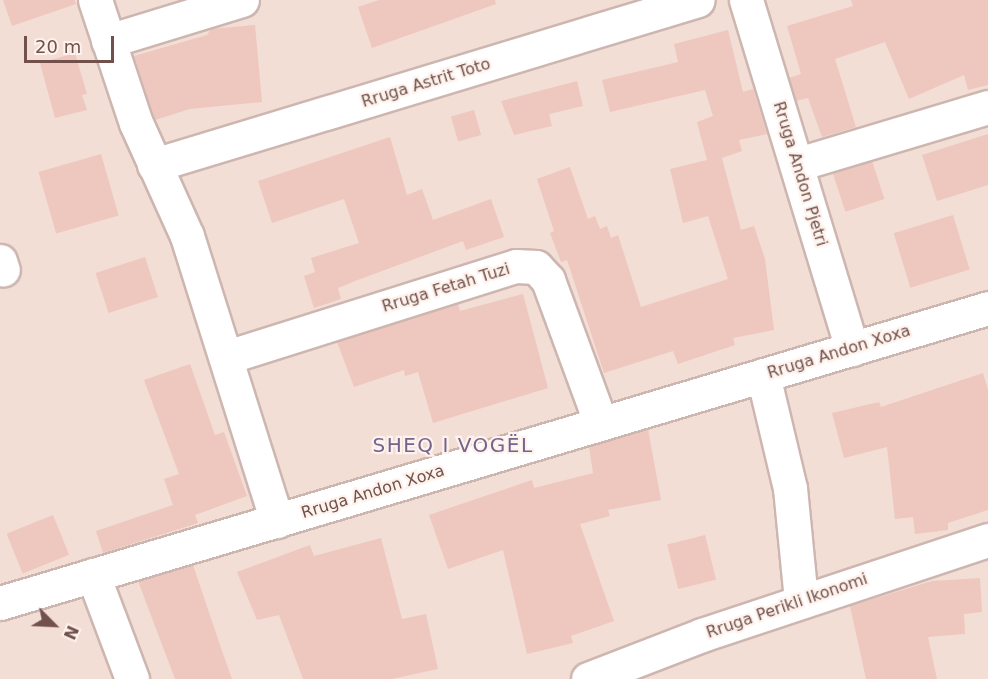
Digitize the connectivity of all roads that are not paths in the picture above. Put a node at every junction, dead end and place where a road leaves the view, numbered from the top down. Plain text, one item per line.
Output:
1 (95, 0) edge
2 (242, 0) edge
3 (698, 0) edge
4 (746, 0) edge
5 (108, 41) junction
6 (988, 107) edge
7 (798, 164) junction
8 (154, 165) junction
9 (988, 308) edge
10 (852, 348) junction
11 (227, 357) junction
12 (763, 375) junction
13 (601, 424) junction
14 (277, 520) junction
15 (988, 541) edge
16 (93, 575) junction
17 (801, 601) junction
18 (0, 603) edge
19 (132, 679) edge
20 (588, 679) edge

1 - 5 street
2 - 5 street
3 - 8 street, Rruga Astrit Toto
4 - 7 street, Rruga Andon Pjetri
5 - 8 street
6 - 7 street
7 - 10 street, Rruga Andon Pjetri
8 - 11 street
9 - 10 street, Rruga Andon Xoxa
10 - 12 street, Rruga Andon Xoxa
11 - 13 street, Rruga Fetah Tuzi
11 - 14 street
12 - 13 street, Rruga Andon Xoxa
12 - 17 street
13 - 14 street, Rruga Andon Xoxa
14 - 16 street, Rruga Andon Xoxa
15 - 17 street, Rruga Perikli Ikonomi
16 - 18 street, Rruga Andon Xoxa
16 - 19 street
17 - 20 street, Rruga Perikli Ikonomi

